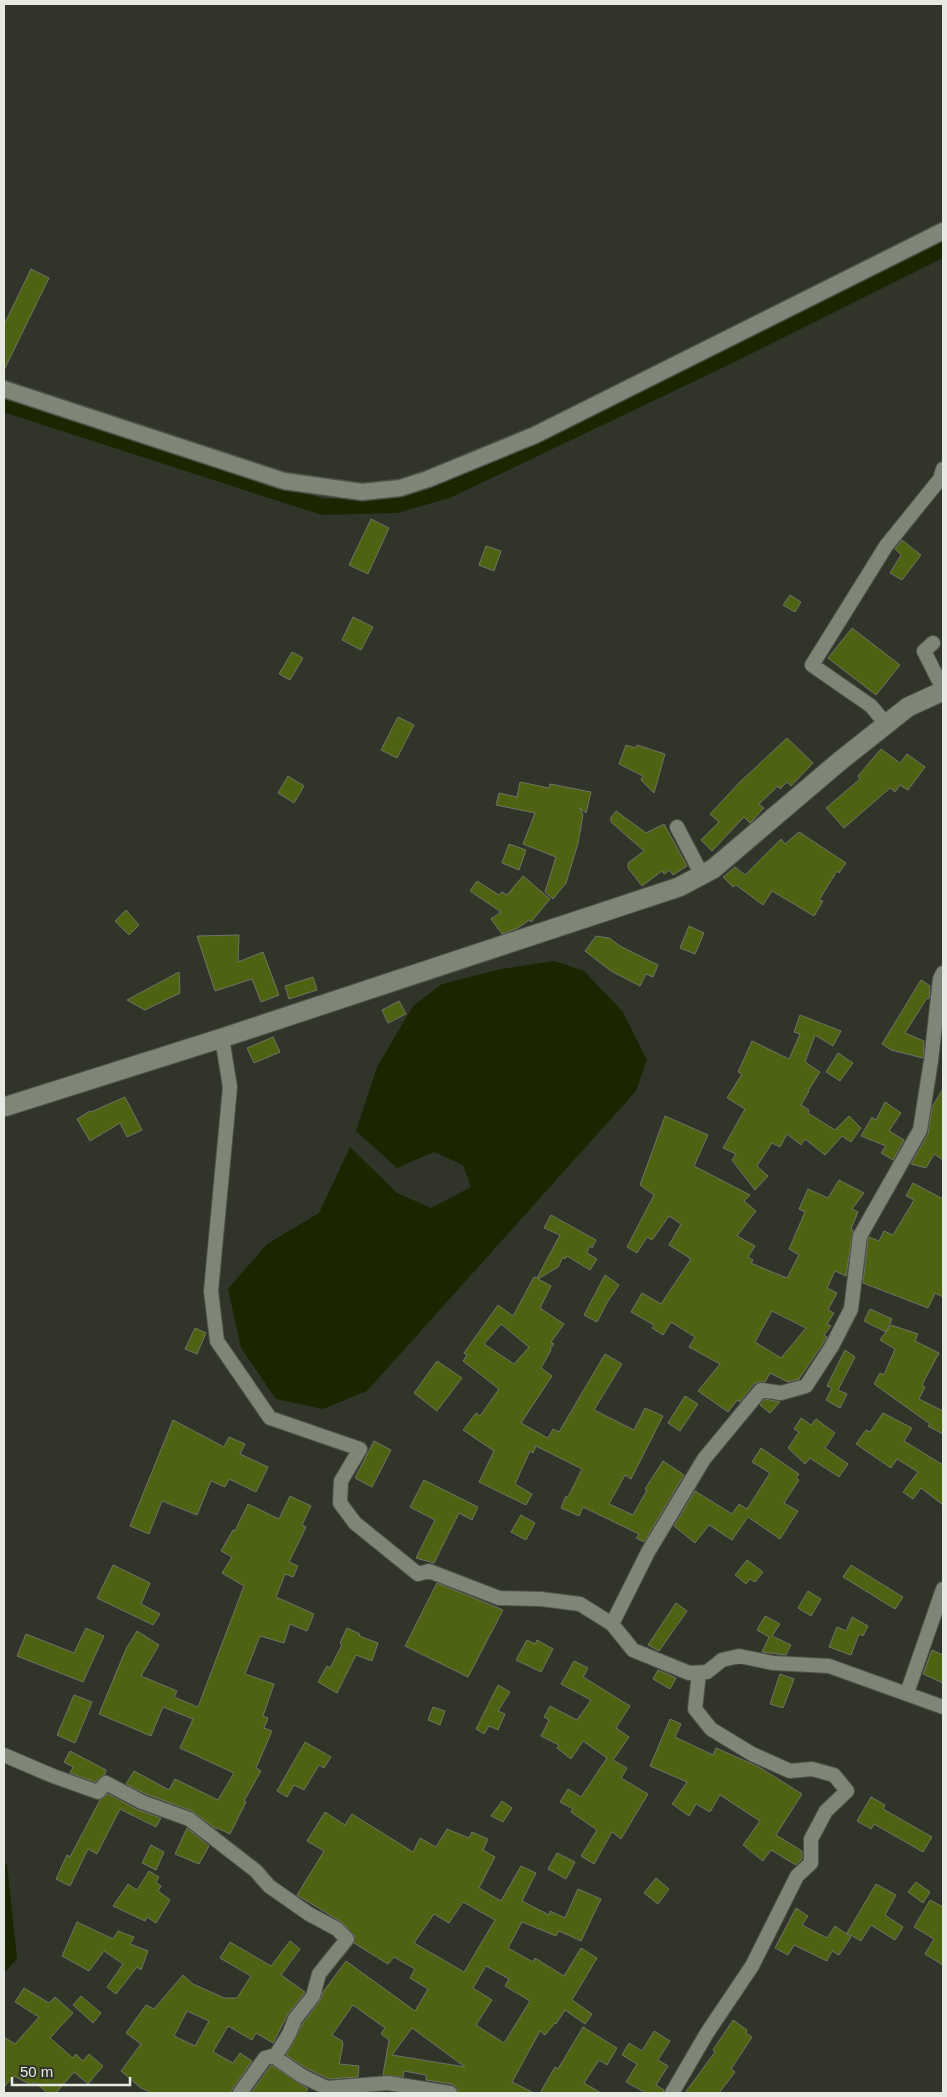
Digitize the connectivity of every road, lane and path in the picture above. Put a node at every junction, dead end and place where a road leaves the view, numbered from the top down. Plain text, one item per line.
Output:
1 (943, 231) edge
2 (4, 389) edge
3 (943, 469) edge
4 (934, 643) dead end
5 (943, 690) edge
6 (886, 724) junction
7 (677, 827) dead end
8 (702, 875) junction
9 (943, 974) edge
10 (222, 1038) junction
11 (4, 1107) edge
12 (943, 1589) edge
13 (612, 1624) junction
14 (699, 1673) junction
15 (907, 1693) junction
16 (943, 1707) edge
17 (4, 1755) edge
18 (273, 2056) junction
19 (240, 2093) edge
20 (450, 2093) edge
21 (672, 2093) edge

1 - 2 street
3 - 6 street
4 - 5 street
5 - 6 main road
6 - 8 main road
7 - 8 street
8 - 10 main road
9 - 13 street
10 - 11 main road
10 - 13 street
12 - 15 street
13 - 14 street
14 - 15 street
14 - 21 street
15 - 16 street
17 - 18 street
18 - 19 street
18 - 20 street

